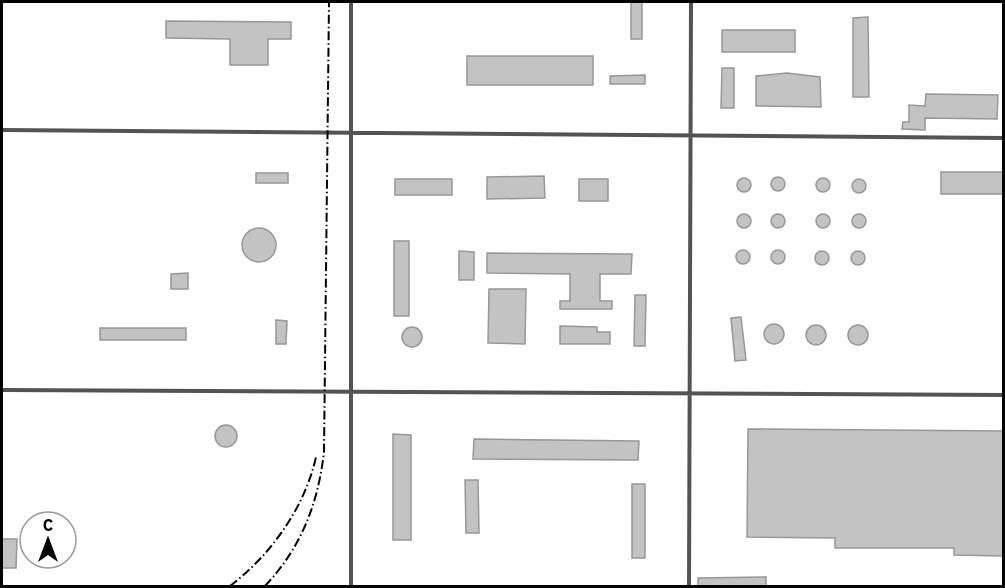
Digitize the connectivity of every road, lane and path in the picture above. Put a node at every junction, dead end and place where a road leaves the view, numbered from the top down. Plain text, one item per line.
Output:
1 (351, 2) edge
2 (691, 2) edge
3 (2, 129) edge
4 (352, 133) junction
5 (690, 135) junction
6 (1004, 138) edge
7 (2, 390) edge
8 (352, 392) junction
9 (690, 393) junction
10 (1004, 395) edge
11 (351, 586) edge
12 (689, 586) edge

1 - 4 lane
2 - 5 lane
3 - 4 lane
4 - 5 lane
4 - 8 lane
5 - 6 lane
5 - 9 lane
7 - 8 lane
8 - 9 lane
8 - 11 lane
9 - 10 lane
9 - 12 lane

